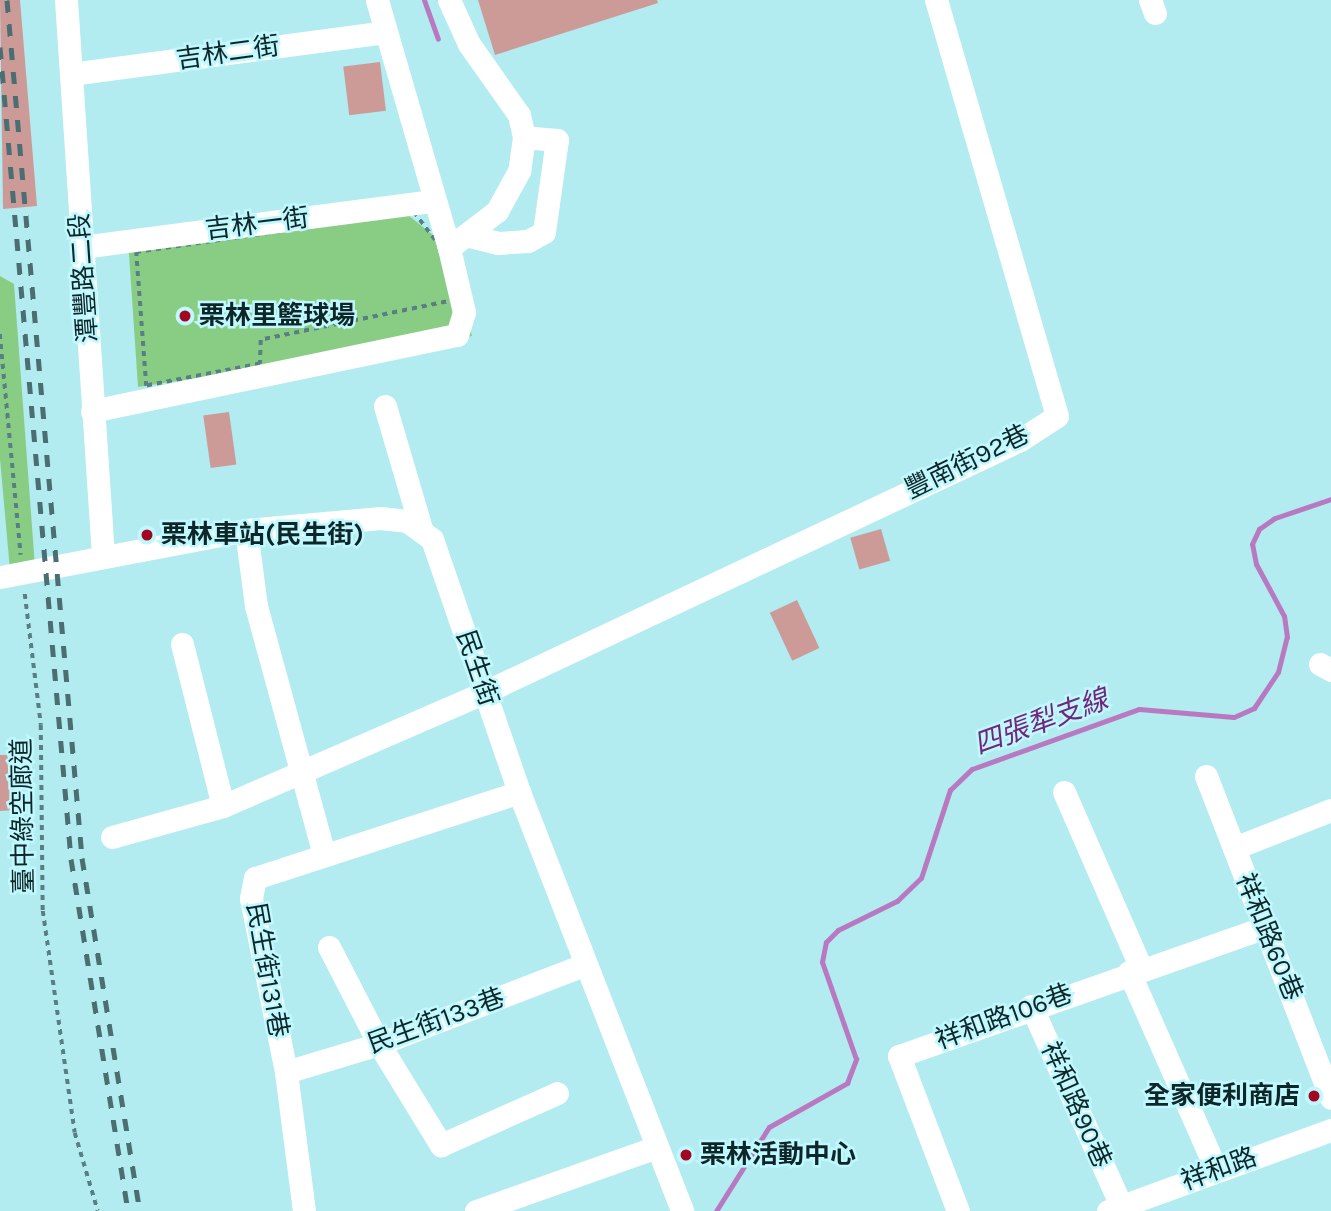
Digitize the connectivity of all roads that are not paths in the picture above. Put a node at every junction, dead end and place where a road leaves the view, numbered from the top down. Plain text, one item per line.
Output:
1 (66, 0) edge
2 (377, 0) edge
3 (449, 0) edge
4 (936, 0) edge
5 (385, 32) junction
6 (71, 74) junction
7 (524, 137) junction
8 (433, 201) junction
9 (458, 242) junction
10 (82, 247) junction
11 (385, 406) dead end
12 (92, 411) junction
13 (246, 530) junction
14 (422, 532) junction
15 (103, 556) junction
16 (11, 575) edge
17 (182, 645) dead end
18 (485, 692) junction
19 (300, 768) junction
20 (1206, 776) dead end
21 (519, 792) junction
22 (1064, 792) dead end
23 (223, 806) junction
24 (1331, 810) edge
25 (112, 837) dead end
26 (1234, 848) junction
27 (324, 853) junction
28 (1266, 927) junction
29 (330, 947) dead end
30 (584, 965) junction
31 (1135, 970) junction
32 (1031, 1006) junction
33 (379, 1044) junction
34 (286, 1072) junction
35 (557, 1093) dead end
36 (1331, 1098) edge
37 (1331, 1130) edge
38 (657, 1147) junction
39 (1216, 1169) junction
40 (1114, 1208) edge
41 (482, 1210) edge
42 (304, 1211) edge
43 (682, 1211) edge
44 (958, 1211) edge

1 - 6 street, 潭豐路二段
2 - 5 street
3 - 7 street
4 - 18 street, 豐南街92巷
5 - 6 street, 吉林二街
5 - 8 street
6 - 10 street, 潭豐路二段
7 - 9 street
7 - 9 street
8 - 9 street
8 - 10 street, 吉林一街
9 - 12 street
10 - 12 street, 潭豐路二段
11 - 14 street, 民生街
12 - 15 street, 潭豐路二段
13 - 14 street
13 - 15 street
13 - 19 street
14 - 18 street, 民生街
15 - 16 street
17 - 23 street
18 - 19 street
18 - 21 street, 民生街
19 - 23 street
19 - 27 street
20 - 26 street, 祥和路60巷
21 - 27 street, 民生街131巷
21 - 30 street, 民生街
22 - 31 street
23 - 25 street
24 - 26 street
26 - 28 street, 祥和路60巷
27 - 34 street, 民生街131巷
28 - 31 street, 祥和路106巷
28 - 36 street, 祥和路60巷
29 - 33 street
30 - 33 street, 民生街133巷
30 - 38 street, 民生街
31 - 32 street, 祥和路106巷
31 - 39 street
32 - 40 street, 祥和路90巷
32 - 44 street, 祥和路106巷
33 - 34 street, 民生街133巷
33 - 35 street
34 - 42 street, 民生街131巷
37 - 39 street, 祥和路
38 - 41 street
38 - 43 street, 民生街
39 - 40 street, 祥和路

